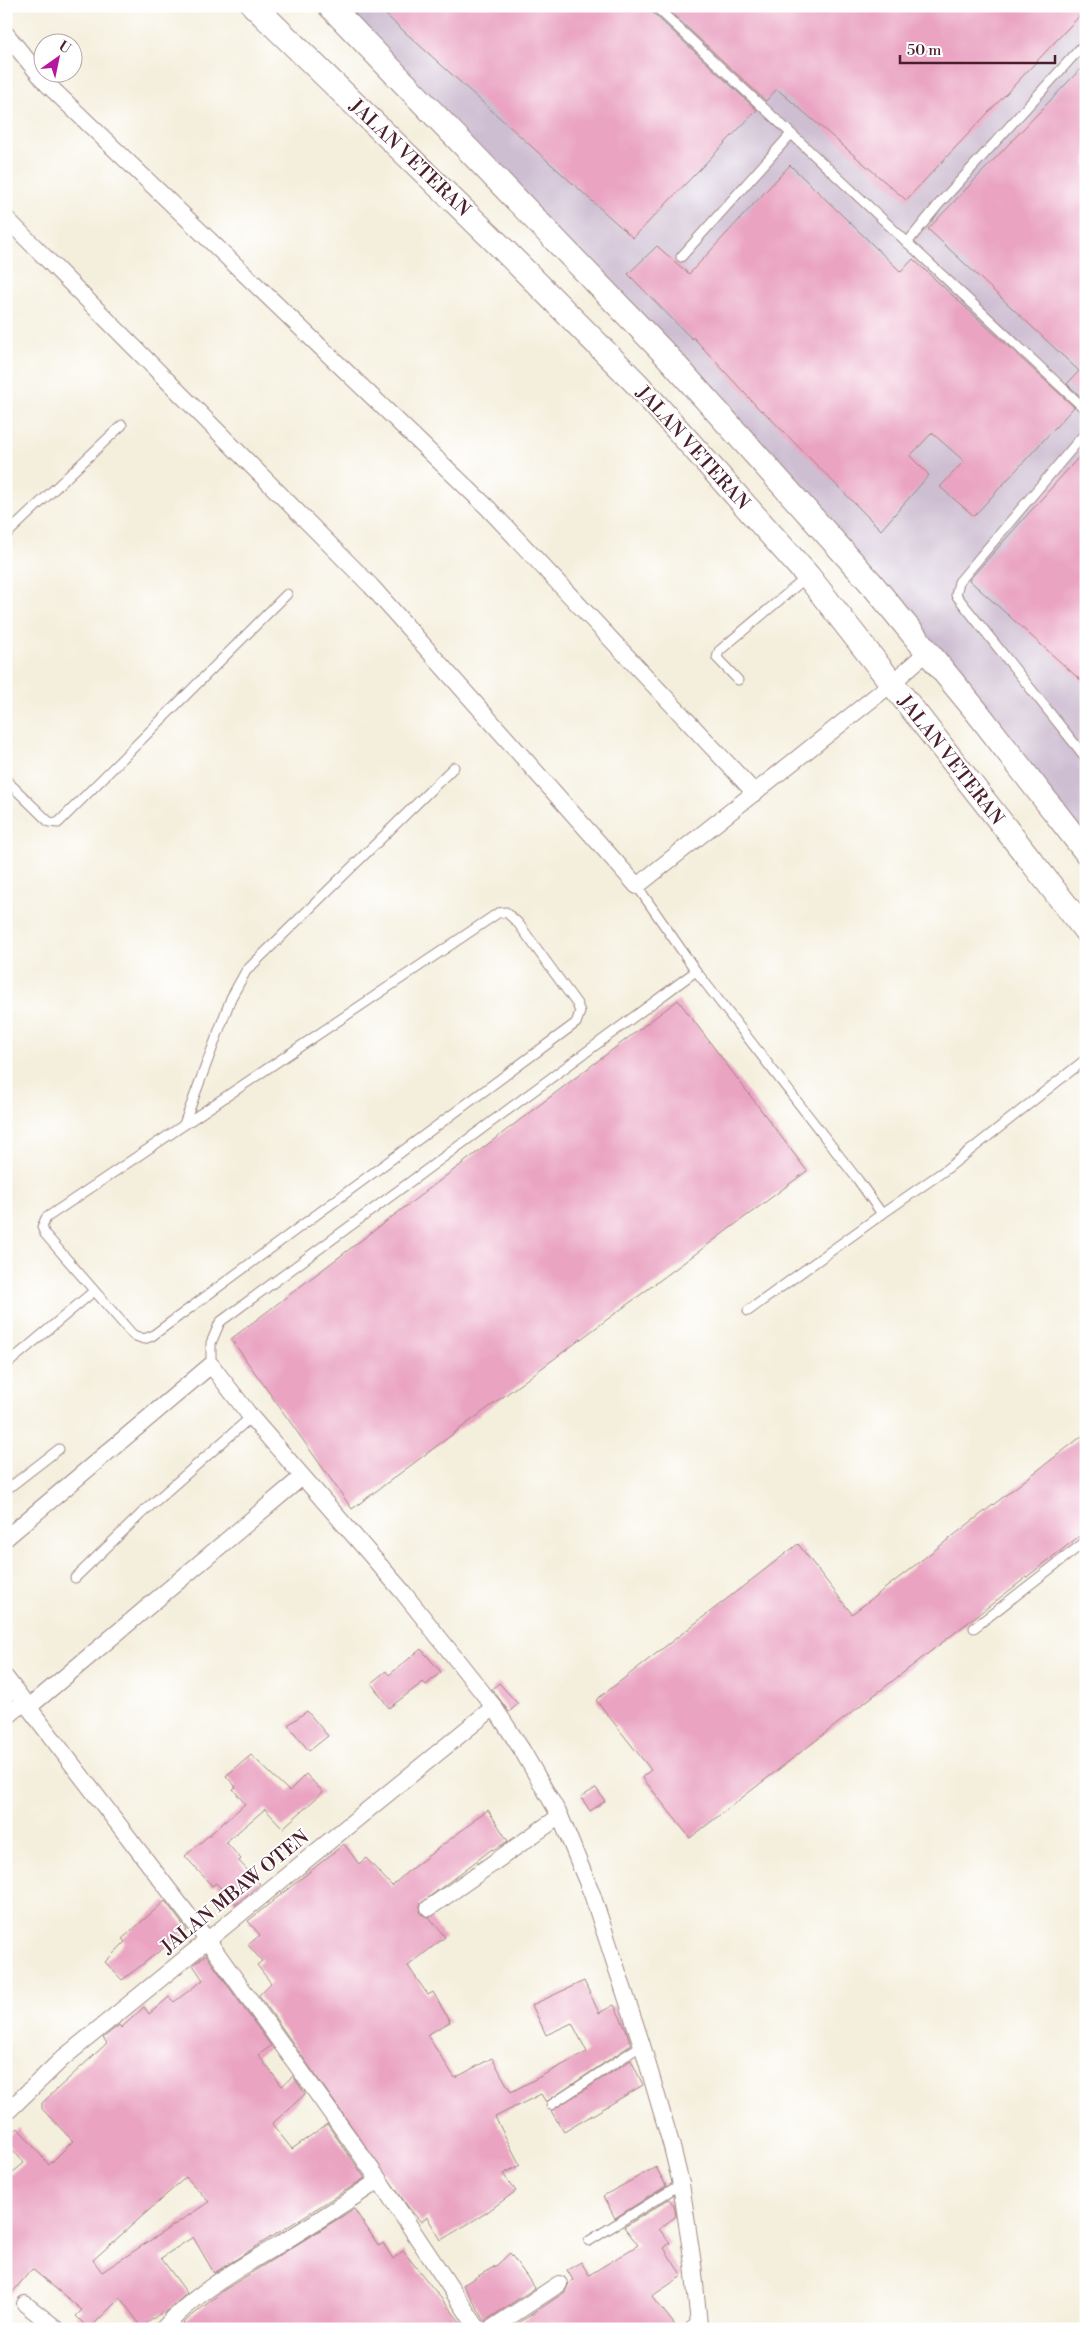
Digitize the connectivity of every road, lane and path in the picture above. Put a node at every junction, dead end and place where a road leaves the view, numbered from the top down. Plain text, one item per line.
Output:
1 (254, 6) edge
2 (330, 6) edge
3 (655, 6) edge
4 (6, 34) edge
5 (1086, 42) edge
6 (791, 134) junction
7 (6, 218) edge
8 (907, 243) junction
9 (681, 257) dead end
10 (1086, 410) edge
11 (122, 424) dead end
12 (1086, 432) edge
13 (6, 535) edge
14 (808, 576) junction
15 (287, 594) dead end
16 (927, 652) junction
17 (738, 680) dead end
18 (891, 684) junction
19 (1086, 758) edge
20 (454, 767) dead end
21 (6, 780) edge
22 (755, 793) junction
23 (1086, 852) edge
24 (637, 886) junction
25 (1086, 931) edge
26 (696, 971) junction
27 (1086, 1059) edge
28 (184, 1124) junction
29 (882, 1214) junction
30 (94, 1291) junction
31 (748, 1311) dead end
32 (6, 1365) edge
33 (204, 1372) junction
34 (251, 1417) junction
35 (59, 1449) dead end
36 (293, 1484) junction
37 (6, 1490) edge
38 (6, 1538) edge
39 (1086, 1540) edge
40 (76, 1578) dead end
41 (974, 1628) dead end
42 (6, 1679) edge
43 (27, 1704) junction
44 (494, 1707) junction
45 (6, 1718) edge
46 (560, 1816) junction
47 (429, 1908) dead end
48 (208, 1941) junction
49 (636, 2049) junction
50 (551, 2105) dead end
51 (6, 2113) edge
52 (379, 2180) junction
53 (674, 2188) junction
54 (589, 2241) dead end
55 (559, 2284) dead end
56 (25, 2304) dead end
57 (697, 2327) edge
58 (57, 2329) edge
59 (163, 2329) edge
60 (478, 2329) edge
61 (491, 2329) edge

1 - 14 main road, JALAN VETERAN
2 - 16 main road
3 - 6 lane
4 - 22 street
5 - 8 lane
6 - 8 lane
6 - 9 lane
7 - 24 street
8 - 10 lane
11 - 13 lane
12 - 19 lane
14 - 17 lane
14 - 18 main road, JALAN VETERAN
15 - 21 lane
16 - 18 street
16 - 23 main road
18 - 22 street
18 - 25 main road, JALAN VETERAN
20 - 28 lane
22 - 24 street
24 - 26 lane
26 - 29 lane
26 - 33 lane
27 - 29 lane
28 - 30 lane
28 - 30 lane
29 - 31 lane
30 - 32 lane
33 - 34 street
33 - 38 street
34 - 36 street
34 - 40 lane
35 - 37 lane
36 - 43 street
36 - 44 street
39 - 41 lane
42 - 43 street
43 - 45 street
43 - 48 street
44 - 46 street
44 - 48 street, JALAN MBAW OTEN
46 - 47 street
46 - 49 street
48 - 51 street, JALAN MBAW OTEN
48 - 52 street
49 - 50 lane
49 - 53 street
52 - 59 street
52 - 60 street
53 - 54 lane
53 - 57 street
55 - 61 street
56 - 58 street

